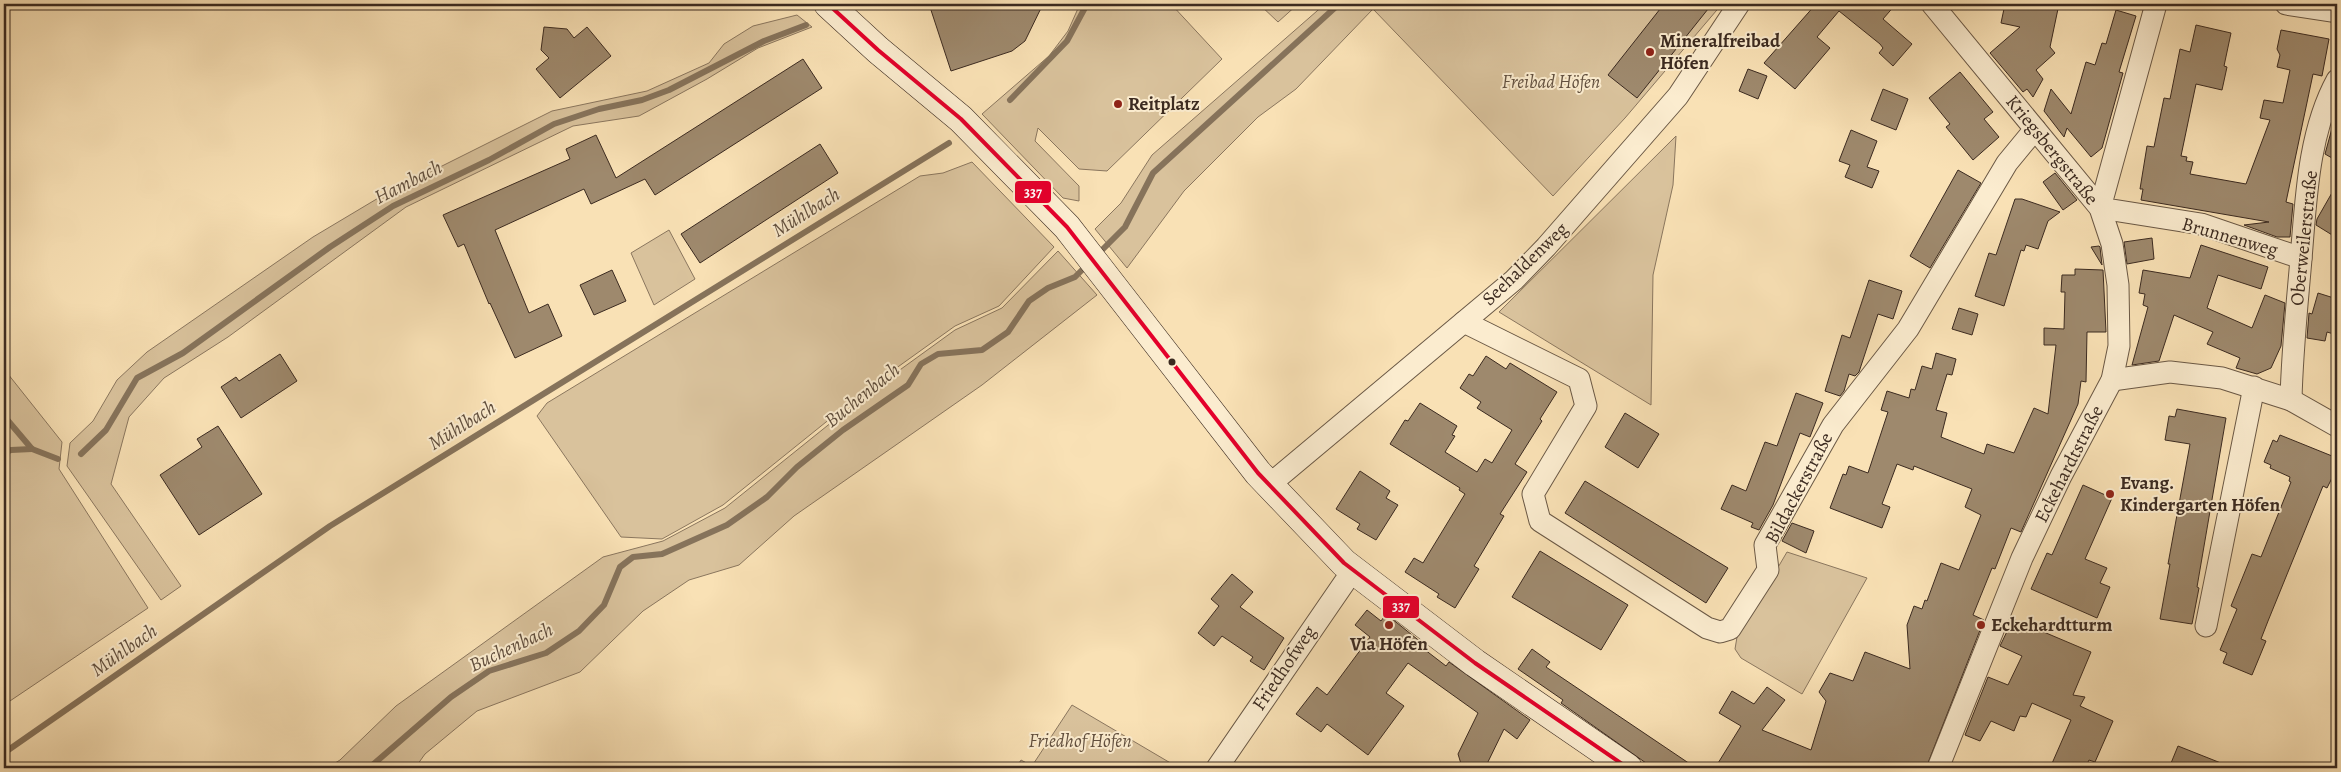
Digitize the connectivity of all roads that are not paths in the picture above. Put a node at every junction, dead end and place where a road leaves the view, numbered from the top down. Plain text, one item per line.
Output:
1 (828, 4) edge
2 (1739, 4) edge
3 (1933, 4) edge
4 (2156, 4) edge
5 (2286, 4) edge
6 (2337, 12) edge
7 (2337, 80) edge
8 (2035, 129) junction
9 (2100, 208) junction
10 (2301, 258) junction
11 (1464, 322) junction
12 (2112, 380) junction
13 (2254, 387) junction
14 (2292, 400) junction
15 (2337, 426) edge
16 (1264, 479) junction
17 (1353, 570) junction
18 (2206, 626) dead end
19 (1217, 768) edge
20 (1628, 768) edge
21 (1938, 768) edge

1 - 16 street
2 - 11 street, Seehaldenweg
3 - 8 street, Kriegsbergstraße
4 - 9 street
5 - 6 street
7 - 10 street, Oberweilerstraße
8 - 9 street, Kriegsbergstraße
8 - 11 street, Bildackerstraße
9 - 10 street, Brunnenweg
9 - 12 street, Kriegsbergstraße
10 - 14 street, Oberweilerstraße
11 - 16 street, Seehaldenweg
12 - 13 street
12 - 21 street, Eckehardtstraße
13 - 14 street
13 - 18 street
14 - 15 street
16 - 17 street
17 - 19 street, Friedhofweg
17 - 20 street

